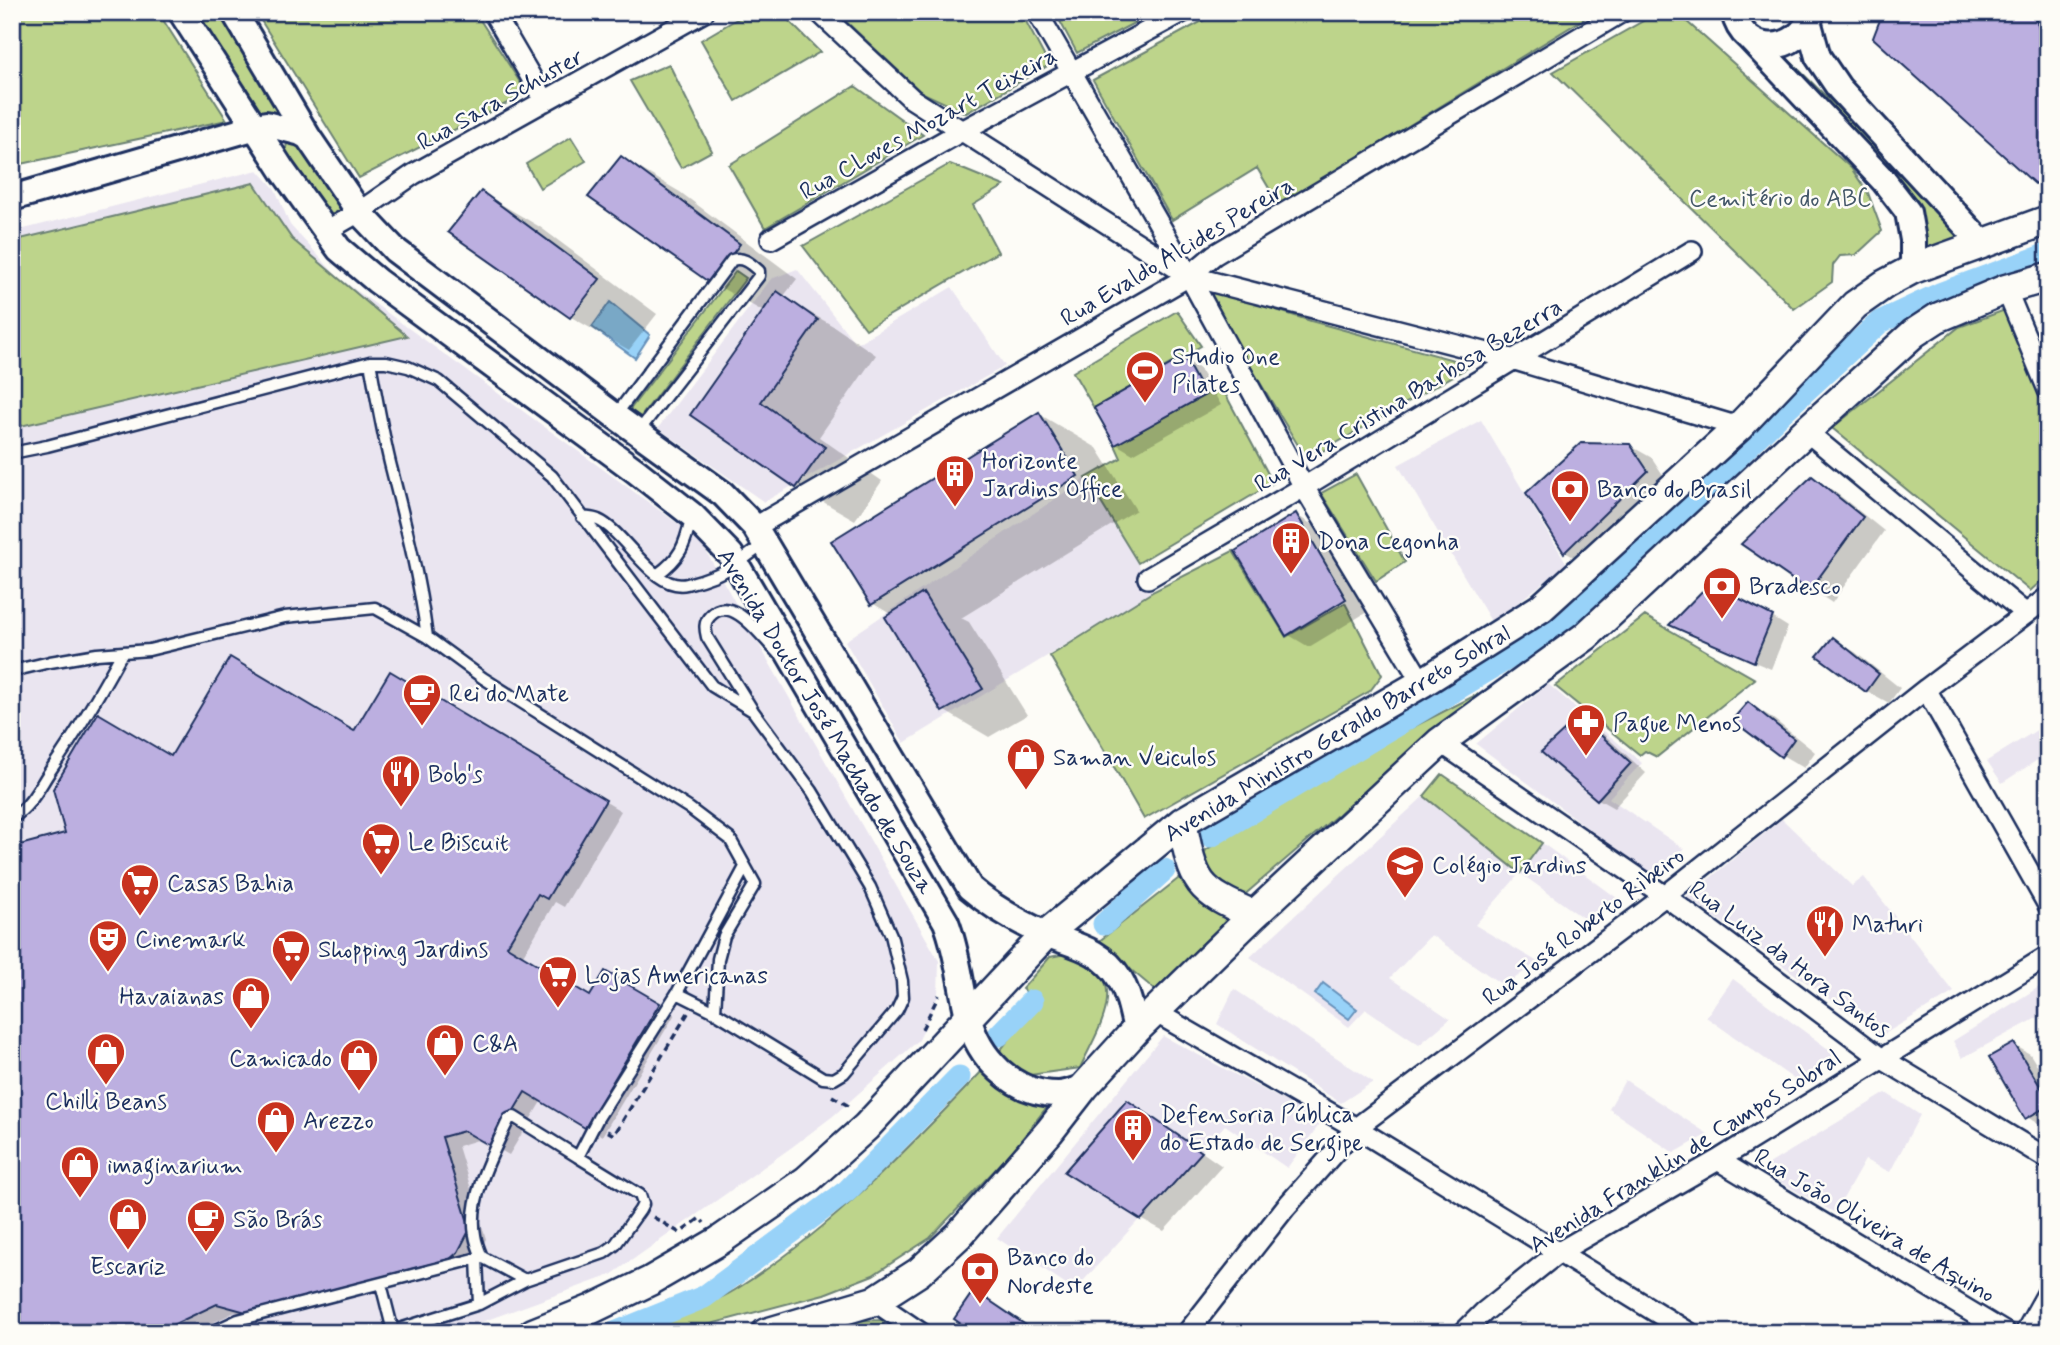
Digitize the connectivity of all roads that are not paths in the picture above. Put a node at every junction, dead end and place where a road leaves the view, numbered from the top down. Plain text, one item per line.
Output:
1 (181, 12) edge
2 (234, 12) edge
3 (493, 12) edge
4 (704, 12) edge
5 (819, 12) edge
6 (1037, 12) edge
7 (1183, 12) edge
8 (1622, 12) edge
9 (1810, 18) edge
10 (1737, 23) edge
11 (1071, 71) junction
12 (545, 101) junction
13 (256, 127) junction
14 (962, 131) junction
15 (308, 137) junction
16 (12, 198) edge
17 (359, 212) junction
18 (2048, 220) edge
19 (326, 231) junction
20 (771, 239) dead end
21 (1983, 244) junction
22 (1692, 251) dead end
23 (1913, 269) junction
24 (1189, 276) junction
25 (2048, 276) edge
26 (2006, 289) junction
27 (1516, 360) junction
28 (370, 362) junction
29 (2048, 390) edge
30 (615, 416) junction
31 (1739, 428) junction
32 (1805, 430) junction
33 (638, 433) junction
34 (12, 453) edge
35 (1304, 487) junction
36 (692, 515) junction
37 (582, 517) junction
38 (761, 535) junction
39 (736, 564) junction
40 (657, 574) junction
41 (1148, 578) dead end
42 (2048, 597) edge
43 (2026, 614) junction
44 (427, 637) junction
45 (122, 653) junction
46 (12, 671) edge
47 (799, 672) junction
48 (1422, 683) junction
49 (1926, 689) junction
50 (753, 711) junction
51 (1440, 742) junction
52 (12, 818) edge
53 (1182, 822) junction
54 (746, 867) junction
55 (1665, 896) junction
56 (2048, 905) edge
57 (1254, 915) junction
58 (1046, 934) junction
59 (2048, 956) edge
60 (677, 993) junction
61 (715, 1012) junction
62 (968, 1017) junction
63 (1145, 1021) junction
64 (1881, 1058) junction
65 (1084, 1087) junction
66 (1356, 1128) junction
67 (578, 1157) junction
68 (2048, 1159) edge
69 (1718, 1160) junction
70 (1559, 1252) junction
71 (479, 1258) junction
72 (525, 1280) junction
73 (381, 1284) junction
74 (2048, 1292) edge
75 (874, 1301) junction
76 (479, 1304) junction
77 (238, 1320) junction
78 (893, 1325) edge
79 (390, 1332) edge
80 (210, 1333) edge
81 (242, 1333) edge
82 (533, 1333) edge
83 (766, 1333) edge
84 (921, 1333) edge
85 (1187, 1333) edge
86 (1463, 1333) edge
87 (1690, 1333) edge
88 (2006, 1333) edge
89 (2025, 1333) edge

1 - 13 street
2 - 15 street
3 - 12 street
4 - 12 street, Rua Sara Schuster
5 - 14 street
6 - 11 street
7 - 11 street, Rua CLoves Mozart Teixeira
8 - 24 street, Rua Evaldo Alcides Pereira
9 - 10 street
9 - 21 street
10 - 23 street
11 - 14 street, Rua CLoves Mozart Teixeira
11 - 24 street
12 - 17 street, Rua Sara Schuster
13 - 15 street
13 - 16 street
13 - 19 street, Avenida Doutor José Machado de Souza
14 - 20 street, Rua CLoves Mozart Teixeira
14 - 24 street
15 - 17 street, Avenida Doutor José Machado de Souza
17 - 19 street, Rua Sara Schuster
17 - 30 street, Avenida Doutor José Machado de Souza
18 - 21 main road, Avenida Ministro Geraldo Barreto Sobral
19 - 36 street, Avenida Doutor José Machado de Souza
21 - 23 main road, Avenida Ministro Geraldo Barreto Sobral
22 - 27 street, Rua Vera Cristina Barbosa Bezerra
23 - 31 main road, Avenida Ministro Geraldo Barreto Sobral
24 - 27 street
24 - 35 street
24 - 38 street, Rua Evaldo Alcides Pereira
25 - 26 main road, Avenida Ministro Geraldo Barreto Sobral
26 - 29 street
26 - 32 main road, Avenida Ministro Geraldo Barreto Sobral
27 - 31 street
27 - 35 street, Rua Vera Cristina Barbosa Bezerra
28 - 34 lane
28 - 37 lane
28 - 44 lane
30 - 33 street, Avenida Doutor José Machado de Souza
30 - 33 lane
31 - 48 main road, Avenida Ministro Geraldo Barreto Sobral
32 - 43 street
32 - 51 main road, Avenida Ministro Geraldo Barreto Sobral
33 - 38 street, Avenida Doutor José Machado de Souza
35 - 41 street, Rua Vera Cristina Barbosa Bezerra
35 - 48 street
36 - 39 street, Avenida Doutor José Machado de Souza
36 - 40 lane
37 - 40 lane
37 - 50 lane
38 - 39 lane
38 - 58 street, Avenida Doutor José Machado de Souza
39 - 40 lane
39 - 47 street, Avenida Doutor José Machado de Souza
42 - 43 street, Rua José Roberto Ribeiro
43 - 49 street, Rua José Roberto Ribeiro
44 - 45 lane
44 - 54 lane
45 - 46 lane
45 - 52 lane
47 - 50 lane
47 - 62 street, Avenida Doutor José Machado de Souza
48 - 53 main road, Avenida Ministro Geraldo Barreto Sobral
49 - 55 street, Rua José Roberto Ribeiro
49 - 56 street
50 - 61 lane
51 - 55 street, Rua Luiz da Hora Santos
51 - 57 main road, Avenida Ministro Geraldo Barreto Sobral
53 - 57 main road
53 - 58 main road, Avenida Ministro Geraldo Barreto Sobral
54 - 60 lane
54 - 61 lane
55 - 64 street, Rua Luiz da Hora Santos
55 - 66 street, Rua José Roberto Ribeiro
57 - 63 main road, Avenida Ministro Geraldo Barreto Sobral
58 - 62 main road, Avenida Ministro Geraldo Barreto Sobral
58 - 63 street
59 - 64 street, Avenida Franklin de Campos Sobral
60 - 61 lane
60 - 67 lane
62 - 65 street
62 - 82 main road, Avenida Ministro Geraldo Barreto Sobral
63 - 65 main road, Avenida Ministro Geraldo Barreto Sobral
63 - 66 street
64 - 68 street, Rua Luiz da Hora Santos
64 - 69 street, Avenida Franklin de Campos Sobral
65 - 75 main road, Avenida Ministro Geraldo Barreto Sobral
66 - 70 street
66 - 85 street, Rua José Roberto Ribeiro
67 - 71 lane
67 - 72 lane
69 - 70 street, Avenida Franklin de Campos Sobral
69 - 88 street, Rua João Oliveira de Aquino
70 - 86 street, Avenida Franklin de Campos Sobral
70 - 87 street
71 - 72 lane
71 - 73 lane
71 - 76 lane
72 - 76 lane
73 - 77 lane
73 - 79 lane
74 - 89 street
75 - 78 street
75 - 83 main road, Avenida Ministro Geraldo Barreto Sobral
76 - 79 lane
77 - 80 lane
77 - 81 lane
78 - 84 street

